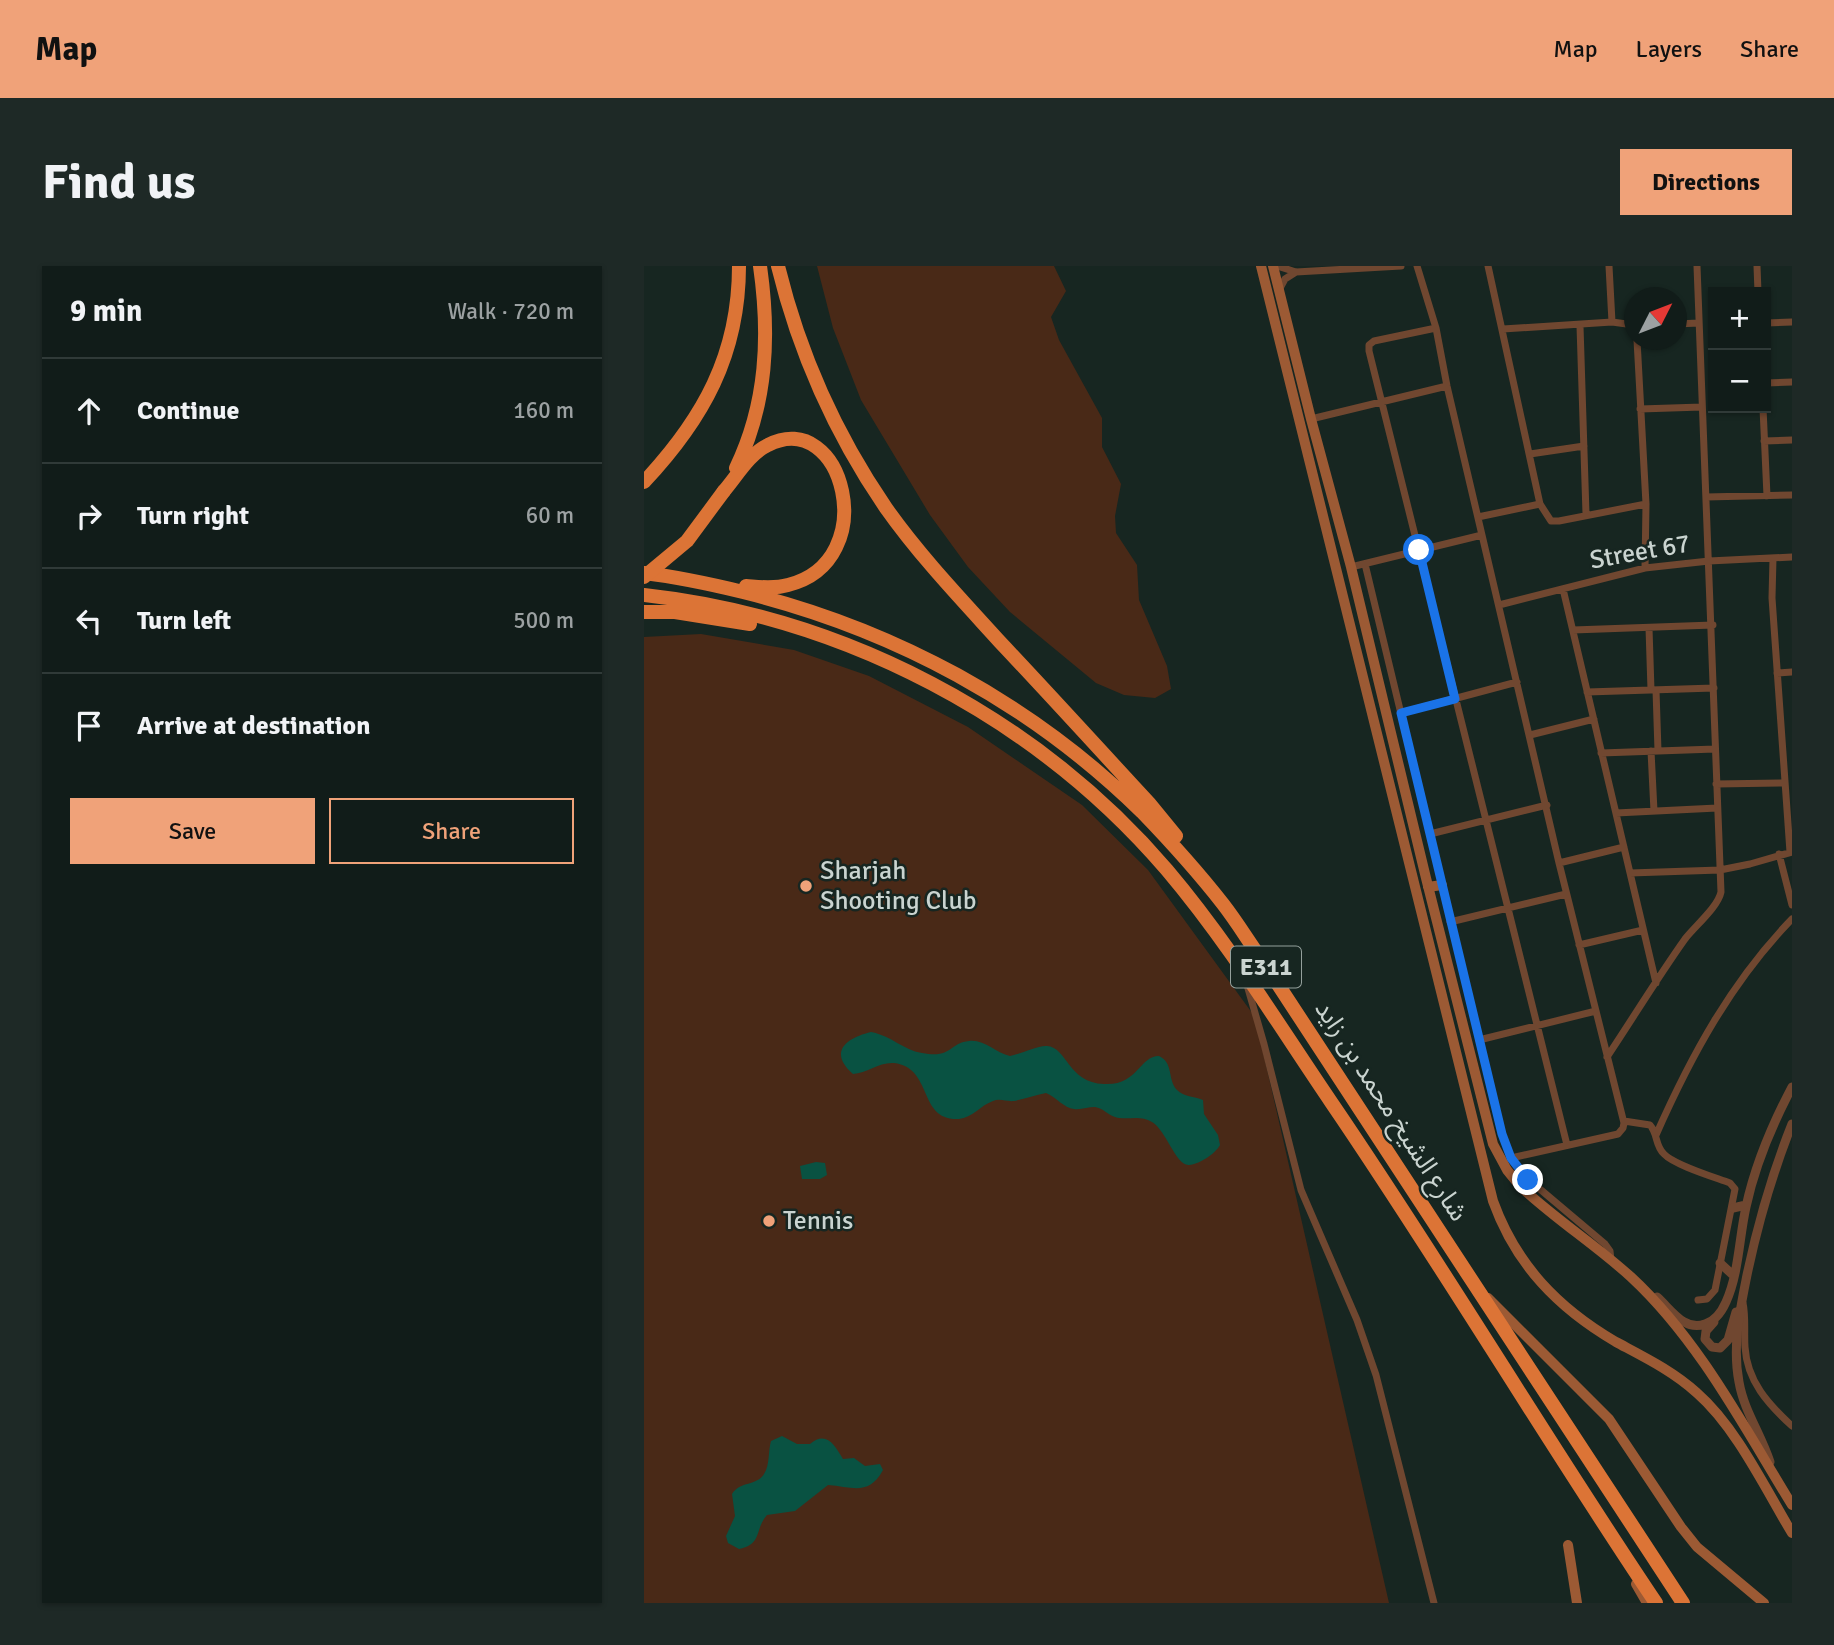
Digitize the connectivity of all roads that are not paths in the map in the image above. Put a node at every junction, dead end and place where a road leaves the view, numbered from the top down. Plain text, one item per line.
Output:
1 (739, 266) edge
2 (760, 266) edge
3 (778, 266) edge
4 (1261, 266) edge
5 (1275, 266) edge
6 (1401, 266) edge
7 (1417, 266) edge
8 (1488, 266) edge
9 (1609, 266) edge
10 (1698, 266) edge
11 (1757, 266) edge
12 (1296, 272) junction
13 (1758, 287) edge
14 (1279, 290) junction
15 (1612, 322) junction
16 (1792, 322) edge
17 (1699, 323) junction
18 (1771, 323) edge
19 (1624, 324) edge
20 (1687, 324) edge
21 (1580, 326) junction
22 (1436, 328) junction
23 (1503, 329) junction
24 (1637, 350) edge
25 (1792, 382) edge
26 (1771, 383) edge
27 (1447, 386) junction
28 (1381, 402) junction
29 (1702, 407) junction
30 (1640, 409) junction
31 (1763, 413) edge
32 (1311, 419) junction
33 (1792, 440) edge
34 (1764, 441) junction
35 (1584, 446) junction
36 (670, 454) junction
37 (1530, 454) junction
38 (644, 475) edge
39 (644, 482) edge
40 (724, 491) junction
41 (1792, 495) edge
42 (1767, 496) junction
43 (1706, 497) junction
44 (1540, 504) junction
45 (1646, 504) junction
46 (1586, 514) junction
47 (1478, 517) junction
48 (1482, 535) junction
49 (1419, 550) junction
50 (1792, 557) edge
51 (1773, 558) junction
52 (1709, 561) junction
53 (1365, 564) junction
54 (1351, 567) junction
55 (1645, 568) junction
56 (644, 575) edge
57 (710, 584) junction
58 (1563, 589) junction
59 (644, 595) edge
60 (1499, 605) junction
61 (644, 612) edge
62 (1713, 625) junction
63 (1649, 628) junction
64 (1573, 630) junction
65 (831, 639) junction
66 (1792, 672) edge
67 (1777, 673) junction
68 (1517, 682) junction
69 (1714, 688) junction
70 (1654, 690) junction
71 (1587, 692) junction
72 (1455, 699) junction
73 (1401, 713) junction
74 (1594, 719) junction
75 (1530, 735) junction
76 (1715, 749) junction
77 (1654, 751) junction
78 (1601, 753) junction
79 (1784, 783) junction
80 (1716, 784) junction
81 (1547, 805) junction
82 (1717, 808) junction
83 (1654, 811) junction
84 (1616, 813) junction
85 (1485, 820) junction
86 (1790, 822) edge
87 (1430, 834) junction
88 (1624, 847) junction
89 (1791, 852) edge
90 (1779, 854) junction
91 (1559, 863) junction
92 (1720, 870) junction
93 (1630, 873) junction
94 (1440, 879) junction
95 (1427, 883) junction
96 (1566, 894) junction
97 (1223, 904) junction
98 (1792, 905) edge
99 (1506, 908) junction
100 (1792, 919) edge
101 (1450, 922) junction
102 (1643, 930) junction
103 (1579, 945) junction
104 (1244, 974) junction
105 (1656, 983) junction
106 (1596, 1011) junction
107 (1537, 1026) junction
108 (1479, 1040) junction
109 (1608, 1057) junction
110 (1792, 1087) edge
111 (1624, 1121) junction
112 (1792, 1125) edge
113 (1656, 1135) junction
114 (1567, 1145) junction
115 (1511, 1158) junction
116 (1520, 1186) junction
117 (1535, 1186) junction
118 (1746, 1205) junction
119 (1733, 1208) junction
120 (1611, 1260) junction
121 (1720, 1263) junction
122 (1734, 1276) junction
123 (1632, 1278) junction
124 (1478, 1290) junction
125 (1698, 1300) dead end
126 (1742, 1300) junction
127 (1718, 1315) junction
128 (1792, 1426) edge
129 (1773, 1473) junction
130 (1792, 1505) edge
131 (1792, 1533) edge
132 (1568, 1545) dead end
133 (1622, 1553) junction
134 (1434, 1603) edge
135 (1577, 1603) edge
136 (1647, 1603) edge
137 (1656, 1603) edge
138 (1683, 1603) edge
139 (1763, 1603) edge

1 - 36 highway
2 - 40 highway
3 - 97 highway
4 - 131 main road
5 - 12 street
5 - 14 main road
6 - 12 street
7 - 22 street
8 - 23 street
9 - 15 street
10 - 17 street
11 - 13 street
12 - 14 street
14 - 32 main road
15 - 19 street
15 - 21 street
16 - 18 street
17 - 20 street
17 - 29 street
21 - 23 street
21 - 35 street
22 - 27 street
22 - 28 street
23 - 37 street
24 - 30 street
25 - 26 street
27 - 28 street
27 - 47 street
28 - 32 street
28 - 49 street
29 - 30 street
29 - 43 street
30 - 45 street
31 - 34 street
32 - 54 main road
33 - 34 street
34 - 42 street
35 - 37 street
35 - 46 street
36 - 38 highway
36 - 39 highway
37 - 44 street
40 - 56 highway, bridge
40 - 57 highway
41 - 42 street
42 - 43 street
43 - 52 street
44 - 46 street
44 - 47 street
45 - 46 street
45 - 55 street
47 - 48 street
48 - 49 street
48 - 60 street
49 - 53 street
49 - 72 street
50 - 51 street, Street 67
51 - 52 street, Street 67
51 - 67 street
52 - 55 street, Street 67
52 - 62 street
53 - 54 street
53 - 73 street
54 - 95 main road
55 - 58 street, Street 67
56 - 57 highway, شارع الشيخ محمد بن زايد / E311
57 - 97 highway, شارع الشيخ محمد بن زايد / E311
58 - 60 street, Street 67
58 - 64 street
59 - 65 highway, شارع الشيخ محمد بن زايد / E311
60 - 68 street
61 - 65 highway
62 - 63 street
62 - 69 street
63 - 64 street
63 - 70 street
64 - 71 street
65 - 104 highway, شارع الشيخ محمد بن زايد / E311
66 - 67 street
67 - 79 street
68 - 72 street
68 - 75 street
69 - 70 street
69 - 76 street
70 - 71 street
70 - 77 street
71 - 74 street
72 - 73 street
72 - 85 street
73 - 87 street
74 - 75 street
74 - 78 street
75 - 81 street
76 - 77 street
76 - 80 street
77 - 78 street
77 - 83 street
78 - 84 street
79 - 80 street
79 - 86 street
80 - 82 street
81 - 85 street
81 - 91 street
82 - 83 street
82 - 92 street
83 - 84 street
84 - 88 street
85 - 87 street
85 - 99 street
86 - 89 street
87 - 94 street
88 - 91 street
88 - 93 street
89 - 90 street
90 - 92 street
90 - 98 street
91 - 96 street
92 - 93 street
92 - 105 street
93 - 102 street
94 - 95 main road
94 - 101 street
95 - 116 main road
96 - 99 street
96 - 103 street
97 - 124 highway, شارع الشيخ محمد بن زايد / E311
99 - 101 street
99 - 107 street
100 - 113 street
101 - 108 street
102 - 103 street
102 - 105 street
103 - 106 street
104 - 133 highway, شارع الشيخ محمد بن زايد / E311
104 - 134 street
105 - 109 street
106 - 107 street
106 - 109 street
107 - 108 street
107 - 114 street
108 - 115 street
109 - 111 street
110 - 118 street
111 - 113 street
111 - 114 street
112 - 126 street
113 - 119 street
114 - 115 street
115 - 117 street
116 - 117 street
116 - 120 main road
117 - 120 street
118 - 119 street
118 - 122 street
119 - 121 street
120 - 123 main road
121 - 122 street
121 - 125 street
122 - 127 street
123 - 127 street
123 - 129 main road
124 - 138 highway, شارع الشيخ محمد بن زايد / E311
124 - 139 main road
126 - 127 street
126 - 128 street
126 - 129 street
129 - 130 main road
132 - 135 main road
133 - 136 main road
133 - 137 highway, شارع الشيخ محمد بن زايد / E311

